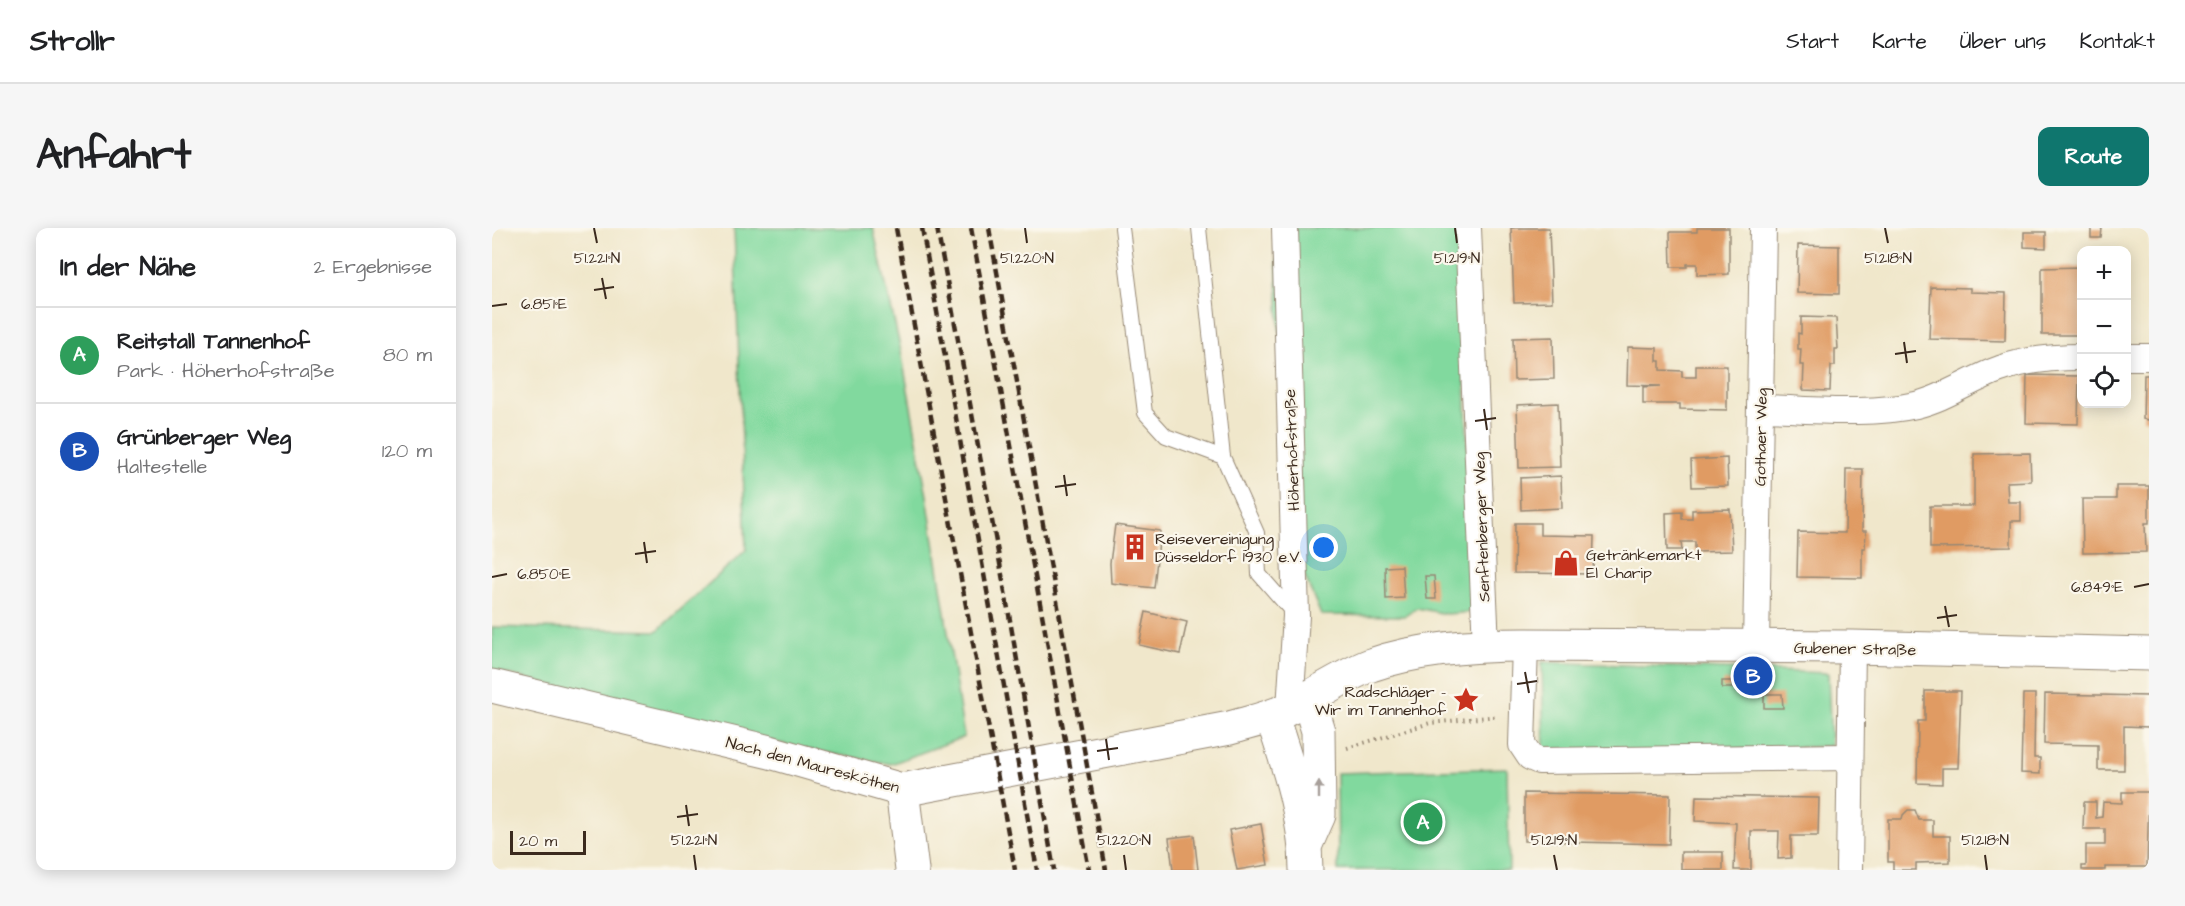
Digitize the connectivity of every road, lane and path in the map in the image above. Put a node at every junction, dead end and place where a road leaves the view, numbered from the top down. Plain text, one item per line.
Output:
1 (1122, 228) edge
2 (1199, 228) edge
3 (1285, 228) edge
4 (1468, 228) edge
5 (1763, 228) edge
6 (2077, 357) edge
7 (2131, 357) edge
8 (2149, 357) edge
9 (1760, 408) junction
10 (1223, 457) junction
11 (1296, 616) junction
12 (1525, 645) junction
13 (1486, 646) junction
14 (1756, 647) junction
15 (1852, 647) junction
16 (2149, 654) edge
17 (492, 686) edge
18 (1290, 707) junction
19 (1522, 714) junction
20 (1319, 756) junction
21 (1850, 757) junction
22 (902, 790) junction
23 (1306, 858) edge
24 (912, 870) edge
25 (1849, 870) edge

1 - 10 lane
2 - 10 lane
3 - 11 street, Höherhofstraße
4 - 13 street, Senftenberger Weg
5 - 9 street, Gothaer Weg
6 - 9 street
7 - 8 street
9 - 14 street, Gothaer Weg
10 - 11 lane
11 - 18 street, Höherhofstraße
12 - 13 street, Gubener Straße
12 - 14 street, Gubener Straße
12 - 19 street
13 - 18 street, Gubener Straße
14 - 15 street, Gubener Straße
15 - 16 street, Gubener Straße
15 - 21 street
17 - 22 street, Nach den Mauresköthen
18 - 20 street, Höherhofstraße
18 - 22 street, Nach den Mauresköthen
18 - 23 street, Höherhofstraße
19 - 20 path
19 - 21 street
23 -> 20 street, Höherhofstraße
21 - 25 street
22 - 24 street

